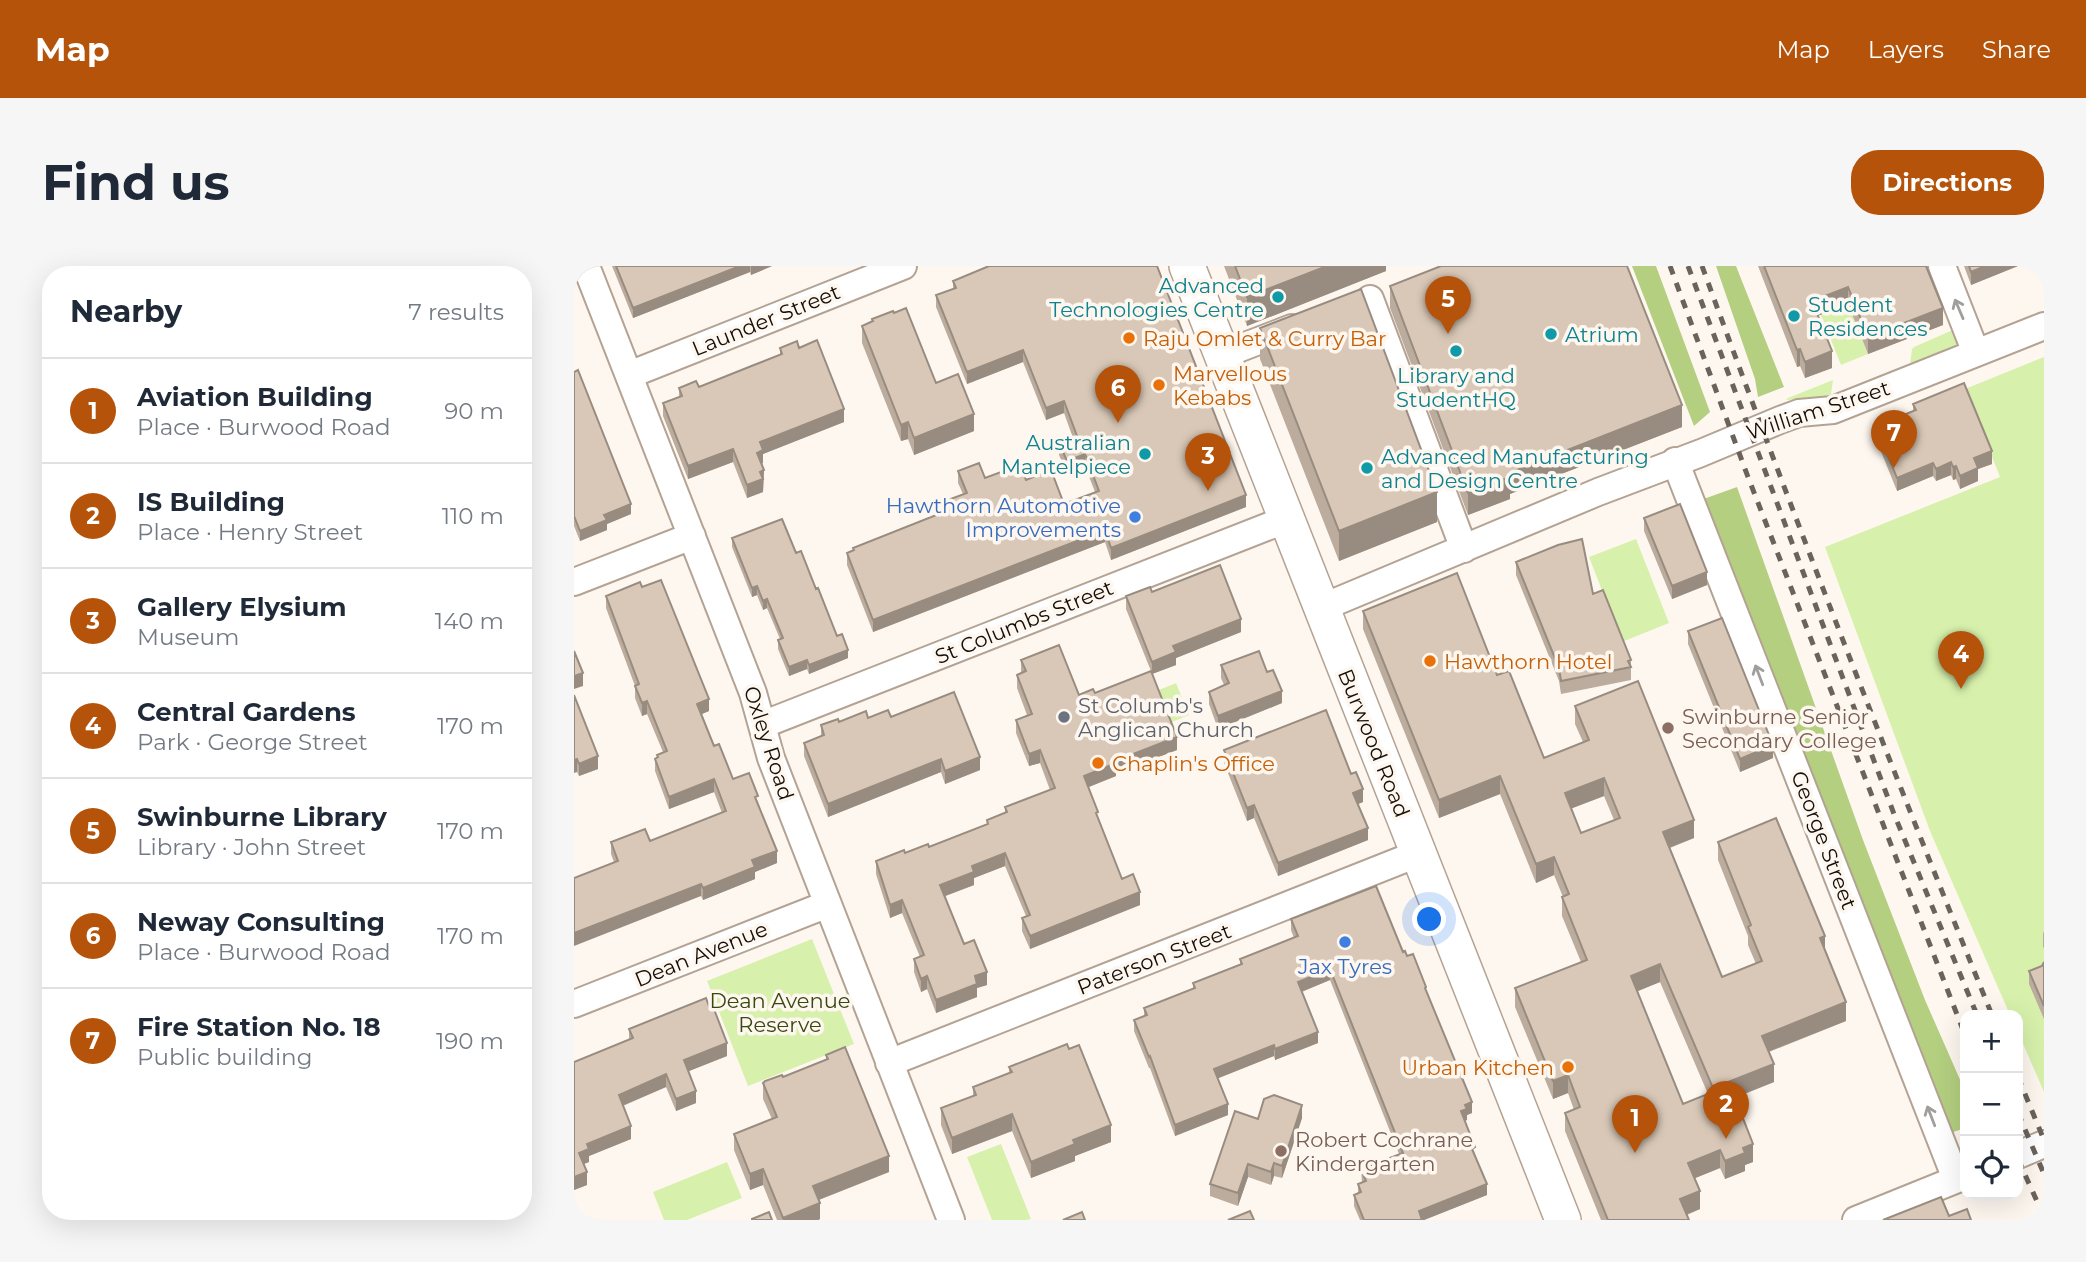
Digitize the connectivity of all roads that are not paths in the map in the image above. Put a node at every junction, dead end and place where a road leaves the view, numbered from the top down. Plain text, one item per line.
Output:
1 (586, 266) edge
2 (902, 266) edge
3 (1186, 266) edge
4 (1942, 266) edge
5 (1372, 298) dead end
6 (1309, 322) edge
7 (2044, 326) edge
8 (1976, 353) junction
9 (1222, 355) junction
10 (629, 375) junction
11 (1675, 461) junction
12 (1287, 519) junction
13 (692, 536) junction
14 (1464, 549) junction
15 (574, 582) edge
16 (1321, 608) junction
17 (762, 725) junction
18 (1418, 854) junction
19 (828, 904) junction
20 (574, 1004) edge
21 (889, 1063) junction
22 (2044, 1144) edge
23 (2023, 1153) edge
24 (1960, 1174) edge
25 (1960, 1177) edge
26 (951, 1220) edge
27 (1563, 1220) edge
28 (1856, 1220) edge

1 - 10 street, Oxley Road
2 - 10 street, Launder Street
3 - 9 main road, Burwood Road
8 -> 4 street
5 - 14 street
6 - 9 street
7 - 8 street, William Street
8 - 11 street, William Street
9 - 12 main road, Burwood Road
10 - 13 street, Oxley Road
11 - 14 street, William Street
24 -> 11 street, George Street
12 - 16 main road, Burwood Road
12 - 17 street, St Columbs Street
13 - 15 street
13 - 17 street, Oxley Road
14 - 16 street, William Street
16 - 18 main road, Burwood Road
17 - 19 street, Oxley Road
18 - 21 street, Paterson Street
18 - 27 main road, Burwood Road
19 - 20 street, Dean Avenue
19 - 21 street, Oxley Road
21 - 26 street, Oxley Road
22 - 23 street
25 - 28 street

